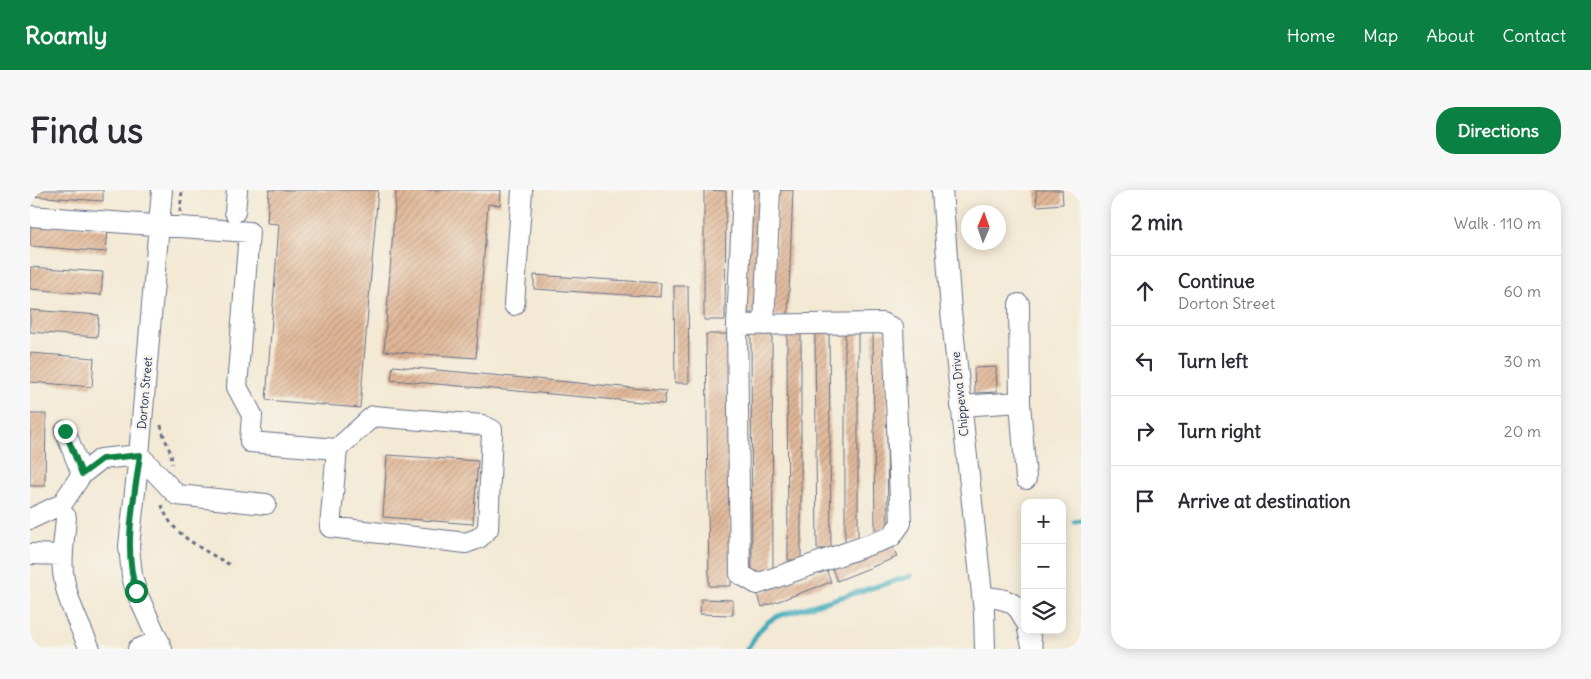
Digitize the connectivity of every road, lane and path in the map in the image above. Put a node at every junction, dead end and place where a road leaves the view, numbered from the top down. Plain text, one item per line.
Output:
1 (162, 190) edge
2 (182, 190) edge
3 (236, 190) edge
4 (522, 190) edge
5 (743, 190) edge
6 (770, 190) edge
7 (942, 190) edge
8 (235, 212) dead end
9 (30, 216) edge
10 (169, 226) junction
11 (1019, 304) dead end
12 (514, 305) dead end
13 (737, 325) junction
14 (764, 325) junction
15 (1020, 402) junction
16 (961, 406) junction
17 (160, 423) dead end
18 (65, 431) dead end
19 (337, 448) junction
20 (140, 455) junction
21 (82, 474) junction
22 (1026, 479) dead end
23 (165, 483) junction
24 (266, 504) dead end
25 (66, 518) dead end
26 (30, 519) edge
27 (30, 554) edge
28 (63, 555) junction
29 (230, 565) dead end
30 (982, 597) junction
31 (1021, 612) edge
32 (1029, 634) edge
33 (160, 645) edge
34 (90, 649) edge
35 (138, 649) edge
36 (985, 649) edge
37 (1033, 649) edge

1 - 10 street, Dorton Street
2 - 10 path
3 - 8 street
4 - 12 street
5 - 13 street
6 - 14 street
7 - 16 street, Chippewa Drive
9 - 10 street
10 - 19 street
10 - 20 street, Dorton Street
11 - 15 street
13 - 14 street
13 - 14 street
15 - 16 street
15 - 22 street
16 - 30 street, Chippewa Drive
17 - 23 path
18 - 21 street
19 - 19 street
20 - 21 street
20 - 23 street
20 - 33 street, Dorton Street
21 - 26 street
23 - 24 street
23 - 29 path
25 - 28 street
27 - 28 street
28 - 34 street
30 - 31 street
30 - 36 street, Chippewa Drive
32 - 37 street
33 - 35 street

